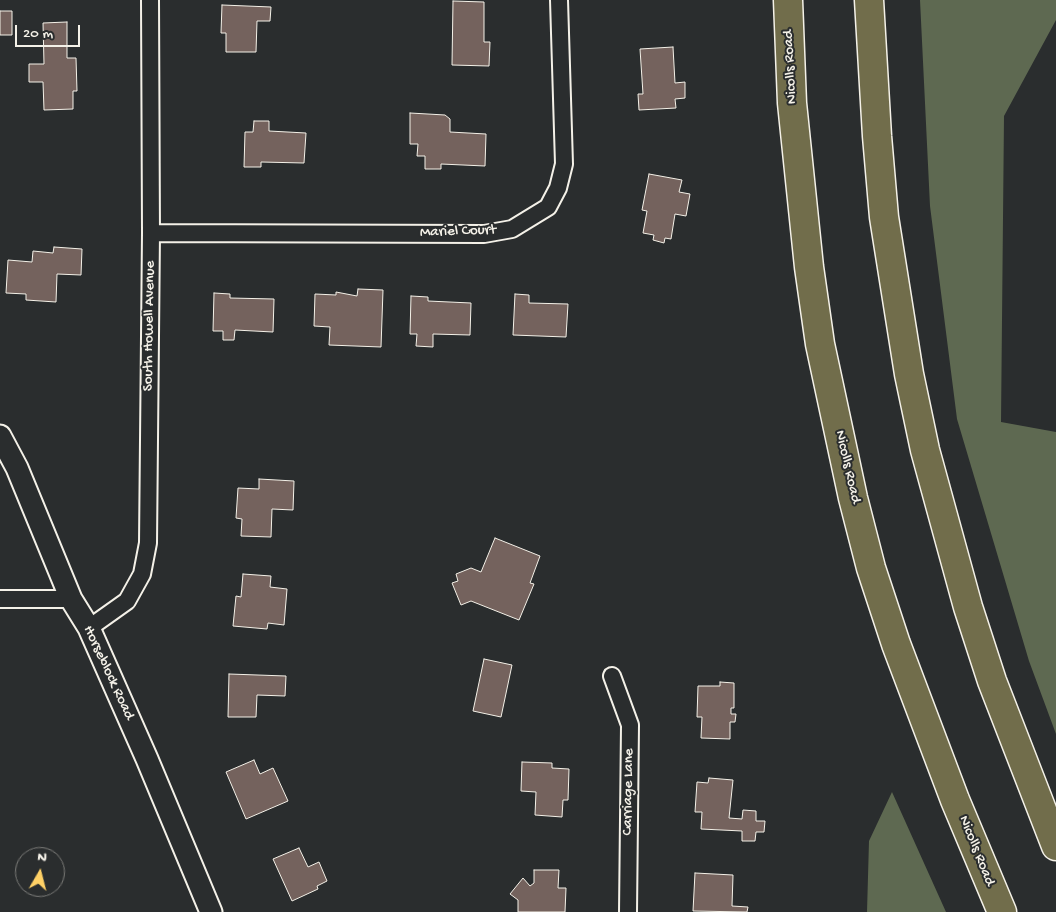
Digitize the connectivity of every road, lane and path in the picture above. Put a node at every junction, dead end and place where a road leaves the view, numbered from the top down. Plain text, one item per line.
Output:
1 (150, 0) edge
2 (559, 0) edge
3 (788, 0) edge
4 (869, 0) edge
5 (151, 233) junction
6 (0, 436) edge
7 (0, 599) edge
8 (71, 599) junction
9 (89, 628) junction
10 (612, 676) dead end
11 (1056, 846) edge
12 (212, 912) edge
13 (628, 912) edge
14 (1002, 912) edge

1 - 5 street, South Howell Avenue
2 - 5 street, Mariel Court
3 - 14 highway, Nicolls Road
4 - 11 highway
5 - 9 street, South Howell Avenue
6 - 8 street, Horseblock Road
7 - 8 street
8 - 9 street, Horseblock Road
9 - 12 street, Horseblock Road
10 - 13 street, Carriage Lane

